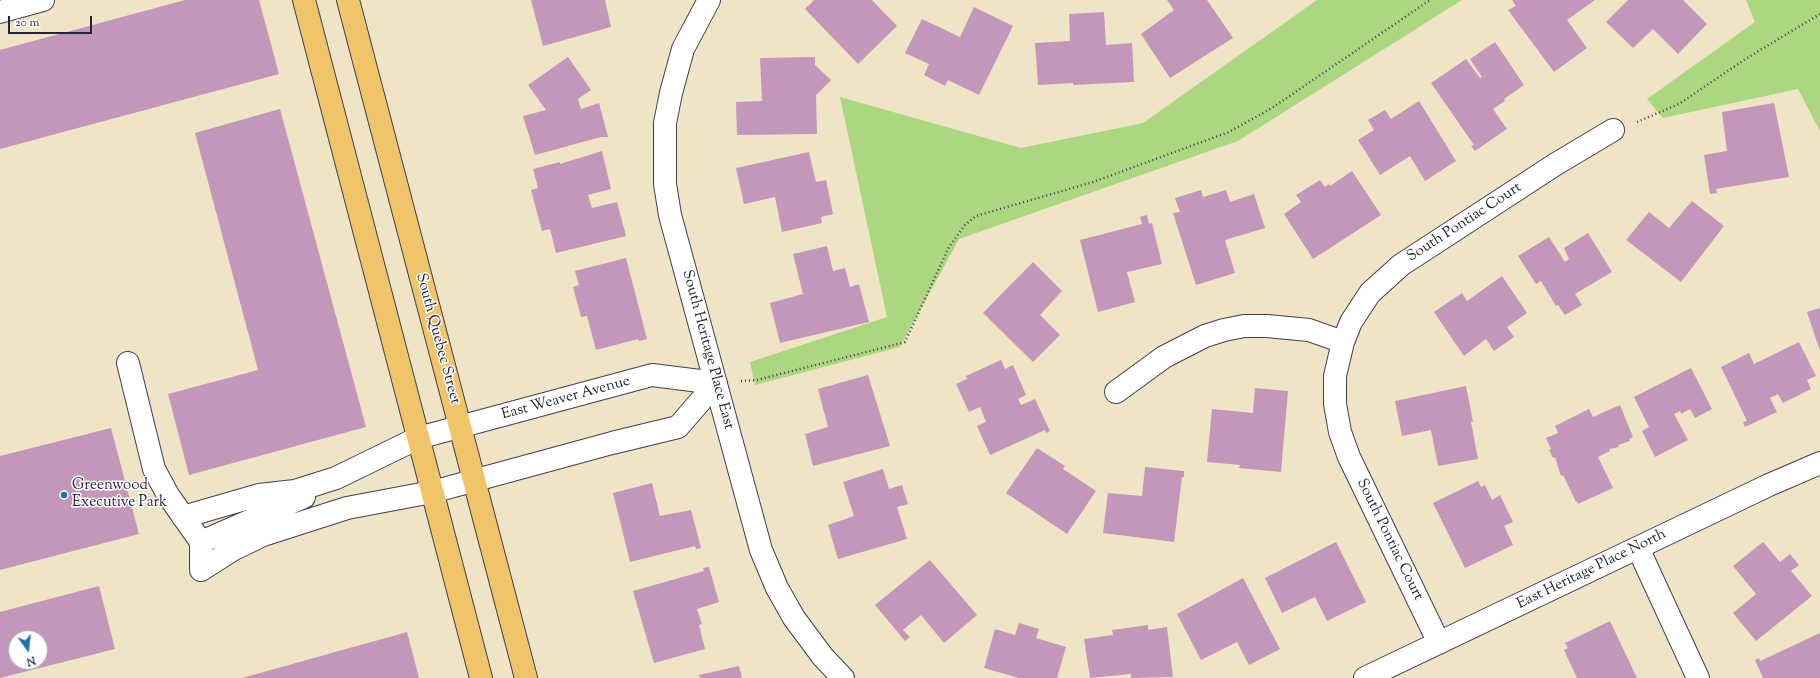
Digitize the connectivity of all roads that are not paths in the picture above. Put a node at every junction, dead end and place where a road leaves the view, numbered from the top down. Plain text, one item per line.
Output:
1 (43, 0) edge
2 (304, 0) edge
3 (348, 0) edge
4 (705, 1) edge
5 (0, 12) edge
6 (1613, 130) road end
7 (1343, 342) junction
8 (128, 363) dead end
9 (716, 383) junction
10 (1116, 392) dead end
11 (460, 427) junction
12 (418, 438) junction
13 (1820, 463) edge
14 (336, 478) junction
15 (474, 480) junction
16 (432, 492) junction
17 (183, 517) junction
18 (201, 542) junction
19 (1638, 548) junction
20 (1439, 643) junction
21 (481, 678) edge
22 (526, 678) edge
23 (843, 678) edge
24 (1365, 678) edge
25 (1698, 678) edge

1 - 5 street
2 - 12 main road
3 - 11 main road, South Quebec Street
4 - 9 street, South Heritage Place East
6 - 7 street, South Pontiac Court
7 - 10 street
7 - 20 street, South Pontiac Court
8 - 17 street
9 - 11 street, East Weaver Avenue
9 - 15 street
9 - 23 street, South Heritage Place East
11 - 12 street, East Weaver Avenue
11 - 15 main road, South Quebec Street
12 - 14 street, East Weaver Avenue
12 - 16 main road
13 - 19 street, East Heritage Place North
14 - 17 street
14 - 18 street
15 - 16 street
15 - 22 main road, South Quebec Street
16 - 18 street
16 - 21 main road
17 - 18 street
19 - 20 street, East Heritage Place North
19 - 25 street
20 - 24 street, East Heritage Place North

